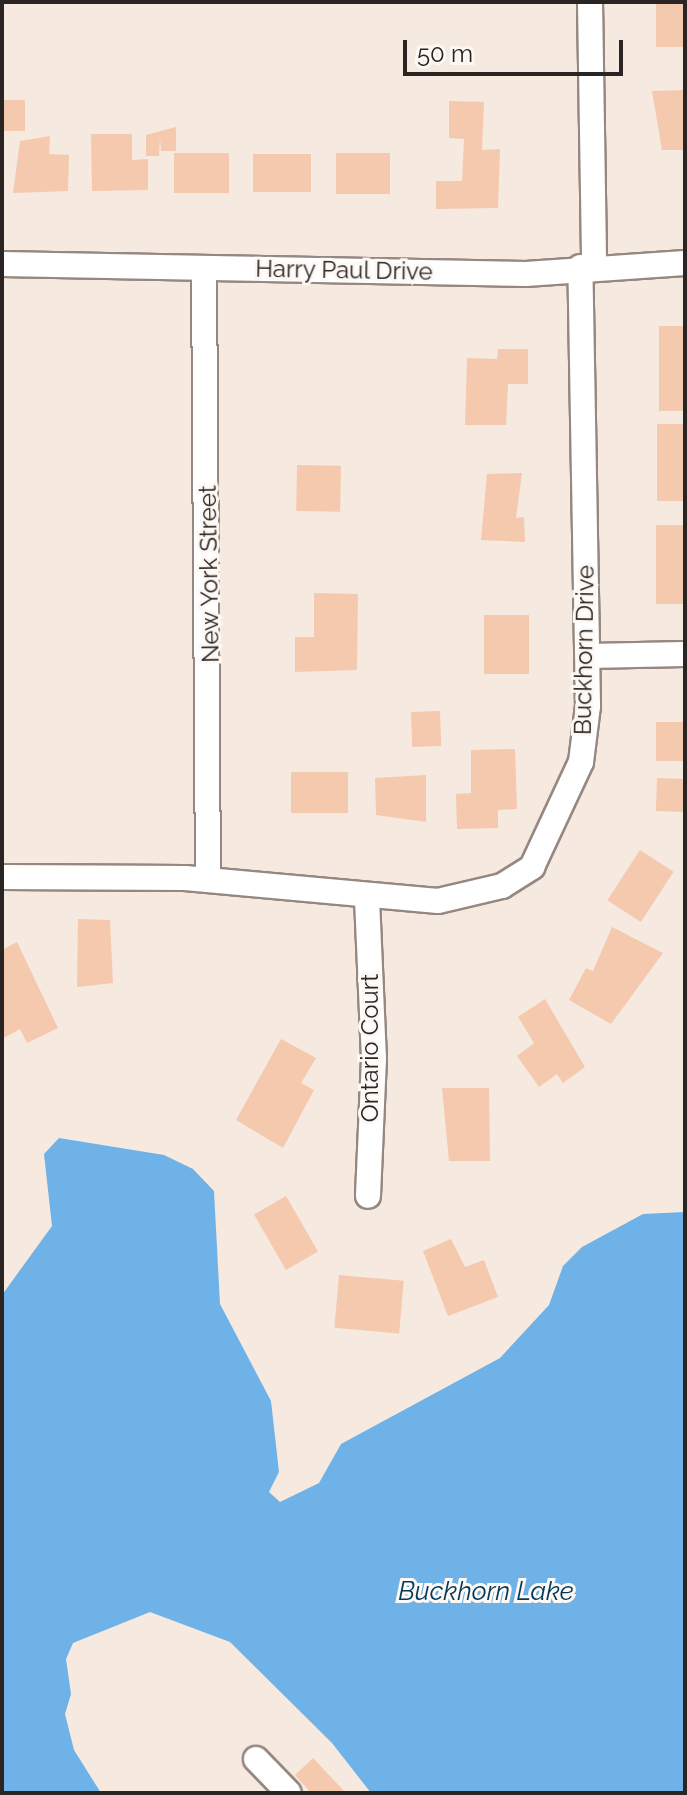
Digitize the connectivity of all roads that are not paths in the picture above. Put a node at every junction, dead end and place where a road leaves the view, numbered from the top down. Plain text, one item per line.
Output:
1 (590, 2) edge
2 (685, 263) edge
3 (2, 264) edge
4 (587, 266) junction
5 (204, 268) junction
6 (685, 654) edge
7 (588, 656) junction
8 (2, 877) edge
9 (208, 880) junction
10 (367, 899) junction
11 (368, 1196) dead end
12 (256, 1759) dead end
13 (289, 1793) edge

1 - 4 street, Buckhorn Drive
2 - 4 street, Harry Paul Drive
3 - 5 street, Harry Paul Drive
4 - 5 street, Harry Paul Drive
4 - 7 street, Buckhorn Drive
5 - 9 street, New York Street
6 - 7 street
7 - 10 street, Buckhorn Drive
8 - 9 street, Buckhorn Drive
9 - 10 street, Buckhorn Drive
10 - 11 street, Ontario Court
12 - 13 street

